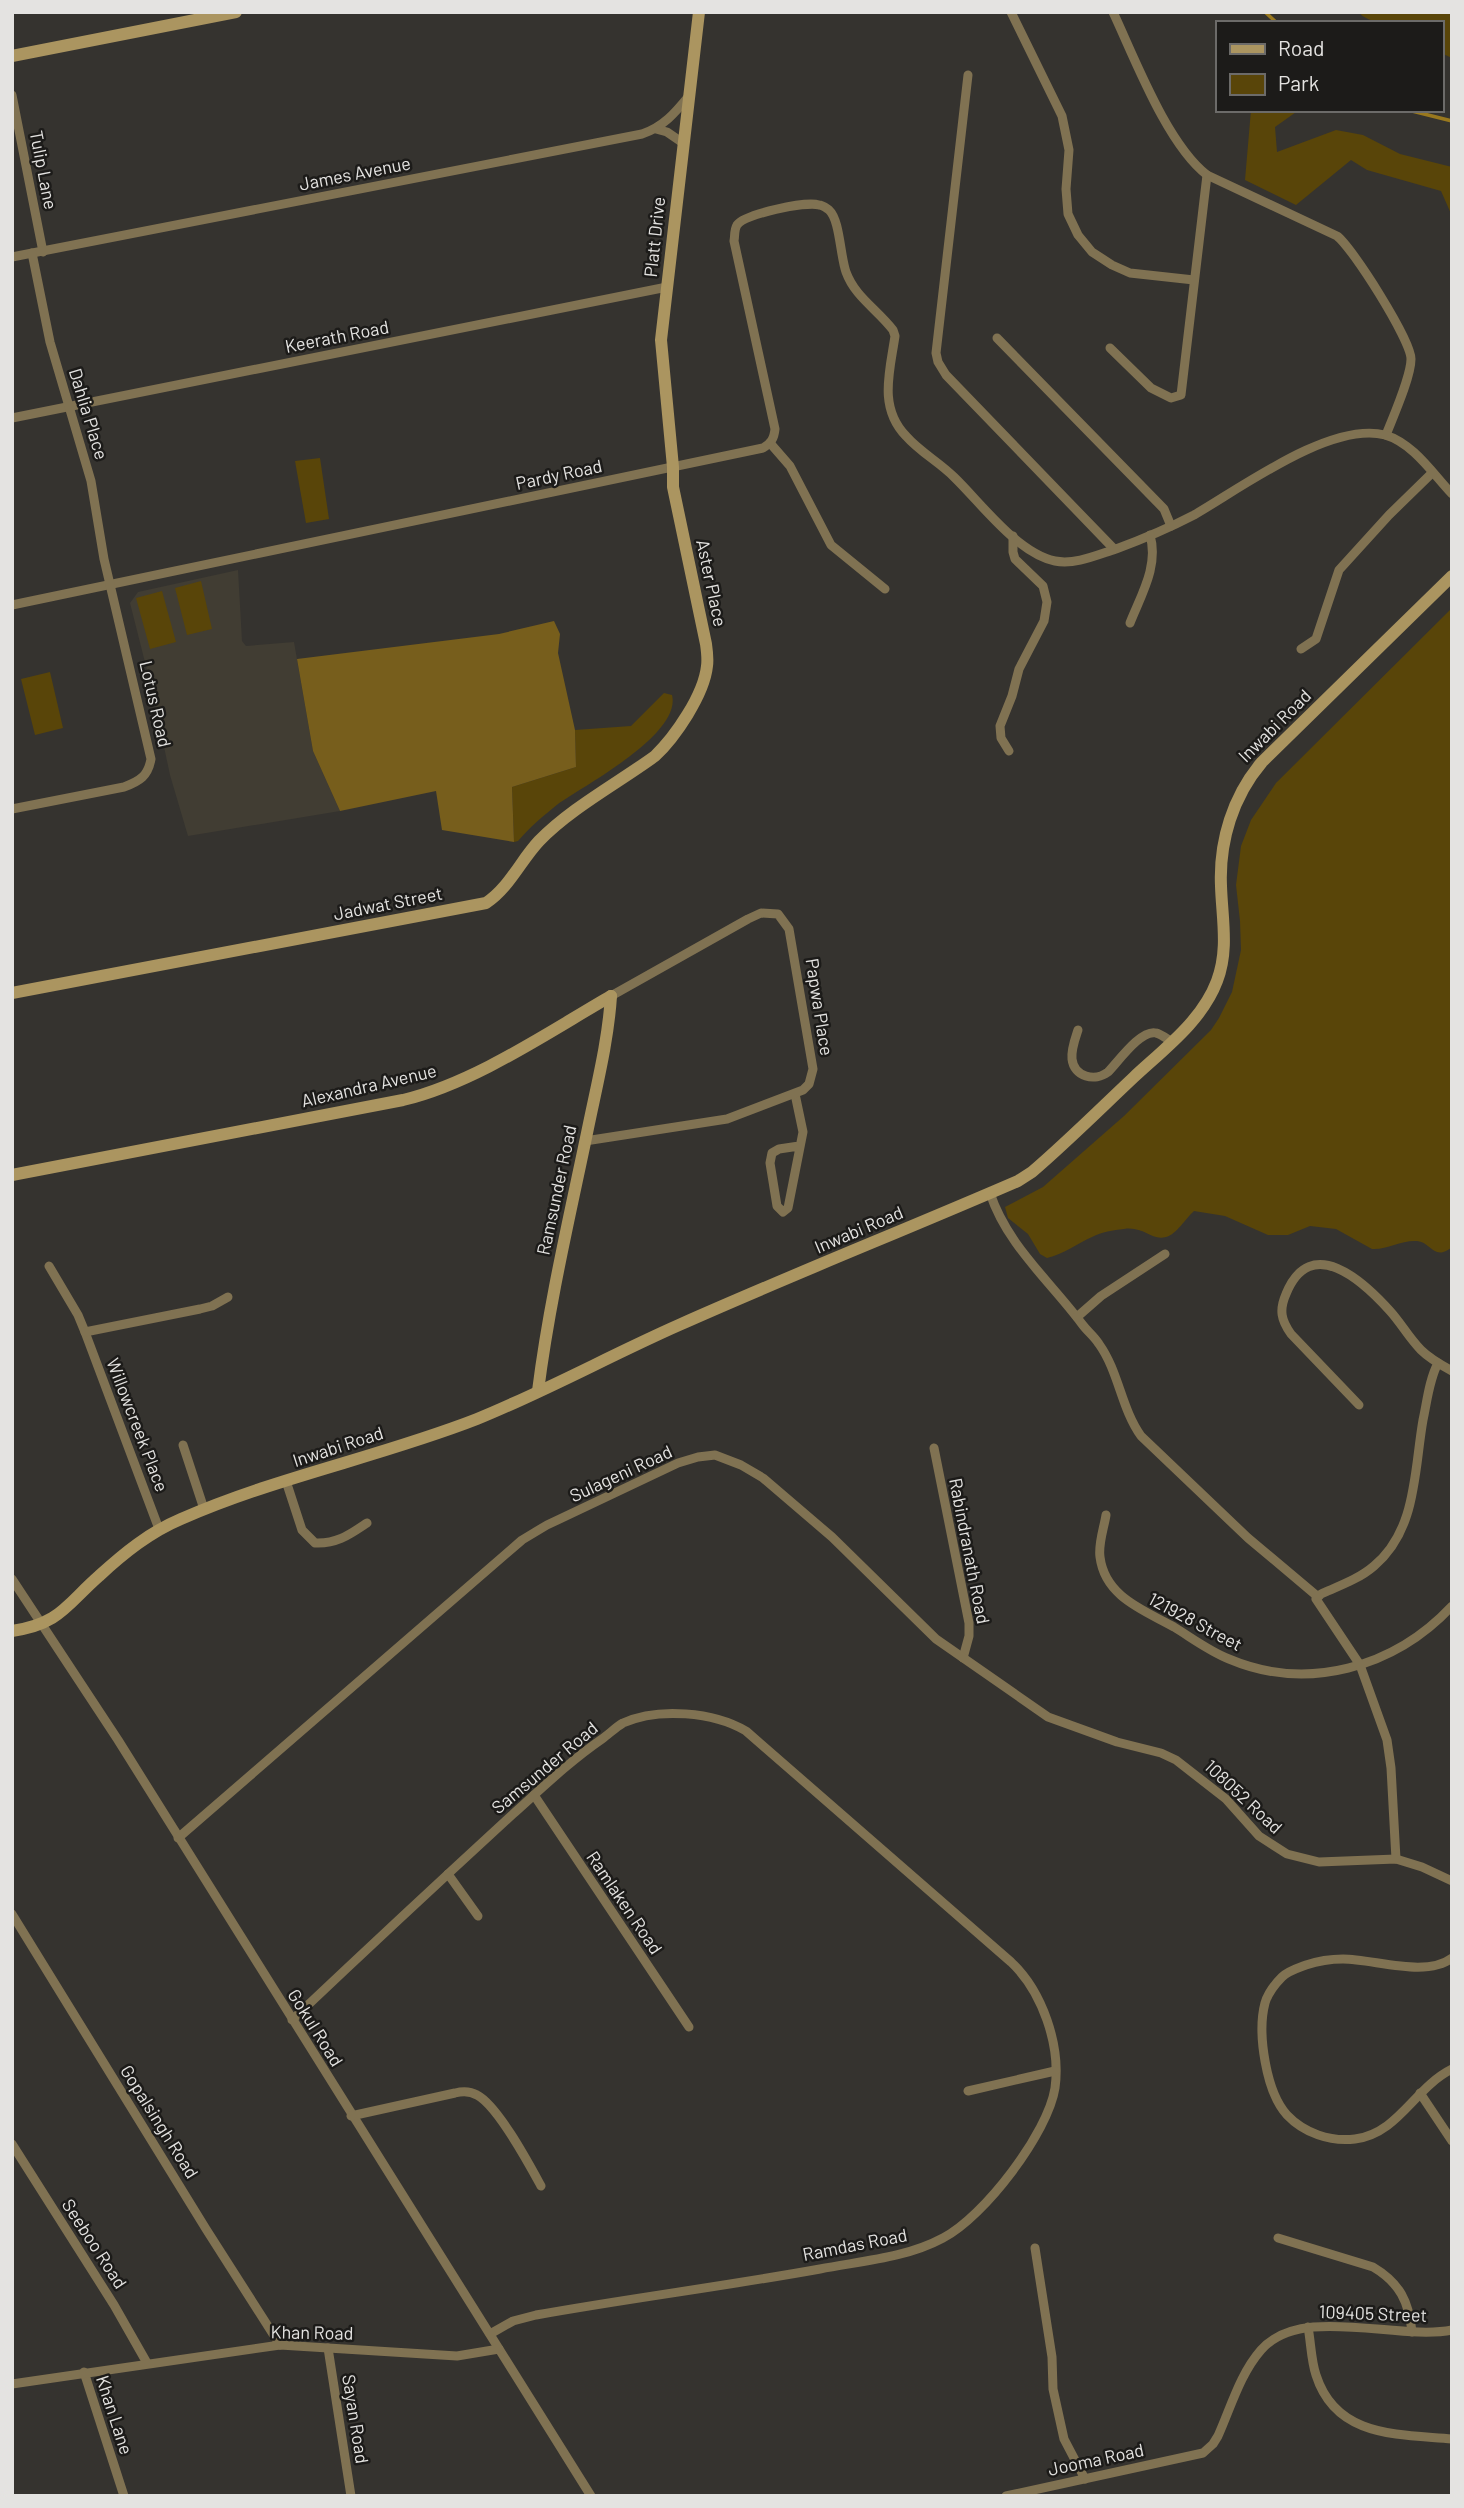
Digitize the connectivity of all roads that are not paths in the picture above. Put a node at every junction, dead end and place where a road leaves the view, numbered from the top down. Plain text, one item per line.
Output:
1 (236, 12) edge
2 (699, 12) edge
3 (1011, 12) edge
4 (1113, 12) edge
5 (12, 56) edge
6 (968, 75) dead end
7 (12, 95) edge
8 (690, 95) junction
9 (656, 129) junction
10 (683, 143) junction
11 (1207, 175) junction
12 (43, 251) junction
13 (32, 253) junction
14 (12, 257) edge
15 (1194, 280) junction
16 (667, 287) junction
17 (996, 338) dead end
18 (1110, 348) dead end
19 (69, 407) junction
20 (12, 418) edge
21 (1386, 435) junction
22 (770, 443) junction
23 (673, 467) junction
24 (1432, 473) junction
25 (1452, 494) edge
26 (1171, 526) junction
27 (1150, 535) junction
28 (1013, 536) junction
29 (1114, 549) junction
30 (1452, 576) edge
31 (110, 584) junction
32 (886, 589) dead end
33 (12, 605) edge
34 (1130, 623) dead end
35 (1301, 649) dead end
36 (692, 705) joint
37 (1009, 751) dead end
38 (12, 809) edge
39 (778, 914) joint
40 (12, 993) edge
41 (611, 996) junction
42 (1078, 1030) dead end
43 (1172, 1042) junction
44 (796, 1094) junction
45 (585, 1141) junction
46 (799, 1146) junction
47 (12, 1175) edge
48 (990, 1194) junction
49 (1166, 1254) dead end
50 (49, 1266) dead end
51 (228, 1297) dead end
52 (1077, 1317) junction
53 (85, 1332) junction
54 (1438, 1363) junction
55 (1452, 1371) edge
56 (538, 1391) junction
57 (1359, 1405) dead end
58 (183, 1445) dead end
59 (934, 1448) dead end
60 (286, 1481) junction
61 (204, 1509) junction
62 (1106, 1515) dead end
63 (367, 1523) dead end
64 (159, 1529) junction
65 (12, 1579) edge
66 (1317, 1597) junction
67 (1452, 1606) edge
68 (42, 1625) junction
69 (12, 1631) edge
70 (963, 1658) junction
71 (1360, 1665) junction
72 (1176, 1760) joint
73 (534, 1795) junction
74 (178, 1838) junction
75 (1396, 1859) junction
76 (448, 1874) junction
77 (1452, 1881) edge
78 (12, 1914) edge
79 (478, 1916) dead end
80 (1452, 1958) edge
81 (1036, 1994) joint
82 (292, 2020) junction
83 (689, 2027) dead end
84 (1452, 2069) edge
85 (1055, 2071) junction
86 (968, 2091) dead end
87 (1420, 2094) junction
88 (351, 2116) junction
89 (1452, 2141) edge
90 (12, 2144) edge
91 (541, 2186) dead end
92 (1278, 2238) dead end
93 (1035, 2248) dead end
94 (1308, 2327) junction
95 (1452, 2330) edge
96 (1412, 2332) junction
97 (490, 2334) junction
98 (280, 2345) junction
99 (328, 2348) junction
100 (499, 2349) junction
101 (147, 2363) junction
102 (84, 2372) junction
103 (12, 2384) edge
104 (1452, 2439) edge
105 (1193, 2456) joint
106 (1085, 2479) junction
107 (124, 2496) edge
108 (351, 2496) edge
109 (590, 2496) edge
110 (1006, 2496) edge

1 - 5 street
2 - 8 street, Platt Drive
3 - 15 street
4 - 11 street
6 - 29 street
7 - 12 street, Tulip Lane
8 - 9 street, James Avenue
8 - 10 street, Platt Drive
9 - 10 street
9 - 12 street, James Avenue
10 - 16 street, Platt Drive
11 - 15 street
11 - 21 street
12 - 13 street, James Avenue
13 - 14 street, James Avenue
13 - 19 street, Dahlia Place
15 - 18 street
16 - 19 street, Keerath Road
16 - 23 street, Platt Drive
17 - 26 street
19 - 20 street, Keerath Road
19 - 31 street, Dahlia Place
21 - 24 street
21 - 26 street
22 - 23 street, Pardy Road
22 - 28 street
22 - 32 street
23 - 31 street, Pardy Road
23 - 36 street, Aster Place
24 - 25 street
24 - 35 street
26 - 27 street
27 - 29 street
27 - 34 street
28 - 29 street
28 - 37 street
30 - 43 street, Inwabi Road
31 - 33 street, Pardy Road
31 - 38 street, Lotus Road
36 - 40 street, Jadwat Street
39 - 41 street, Alexandra Avenue
39 - 44 street, Papwa Place
41 - 45 street, Ramsunder Road
41 - 47 street, Alexandra Avenue
42 - 43 street
43 - 48 street, Inwabi Road
44 - 45 street
44 - 46 street
45 - 56 street, Ramsunder Road
46 - 46 street
48 - 52 street
48 - 56 street, Inwabi Road
49 - 52 street
50 - 53 street, Willowcreek Place
51 - 53 street
52 - 66 street
53 - 64 street, Willowcreek Place
54 - 55 street
54 - 57 street
54 - 66 street
56 - 60 street, Inwabi Road
58 - 61 street
59 - 70 street, Rabindranath Road
60 - 61 street, Inwabi Road
60 - 63 street
61 - 64 street, Inwabi Road
62 - 71 street, 121928 Street
64 - 68 street, Inwabi Road
65 - 68 street, Gokul Road
66 - 71 street
67 - 71 street, 121928 Street
68 - 69 street, Inwabi Road
68 - 74 street, Gokul Road
70 - 72 street, Sulageni Road
70 - 74 street, Sulageni Road
71 - 75 street
72 - 75 street, 108052 Road
73 - 76 street, Samsunder Road
73 - 81 street, Samsunder Road
73 - 83 street, Ramlaken Road
74 - 82 street, Gokul Road
75 - 77 street, 108052 Road
76 - 79 street
76 - 82 street, Samsunder Road
78 - 98 street, Gopalsingh Road
80 - 87 street
81 - 85 street, Ramdas Road
82 - 88 street, Gokul Road
84 - 87 street
85 - 86 street
85 - 97 street, Ramdas Road
87 - 89 street
88 - 91 street
88 - 97 street, Gokul Road
90 - 101 street, Seeboo Road
92 - 96 street
93 - 106 street
94 - 96 street, 109405 Street
94 - 104 street
94 - 105 street, 109405 Street
95 - 96 street, 109405 Street
97 - 100 street, Gokul Road
98 - 99 street, Khan Road
98 - 101 street, Khan Road
99 - 100 street, Khan Road
99 - 108 street, Sayan Road
100 - 109 street, Gokul Road
101 - 102 street, Khan Road
102 - 103 street, Khan Lane
102 - 107 street, Khan Lane
105 - 106 street, Jooma Road
106 - 110 street, Jooma Road

